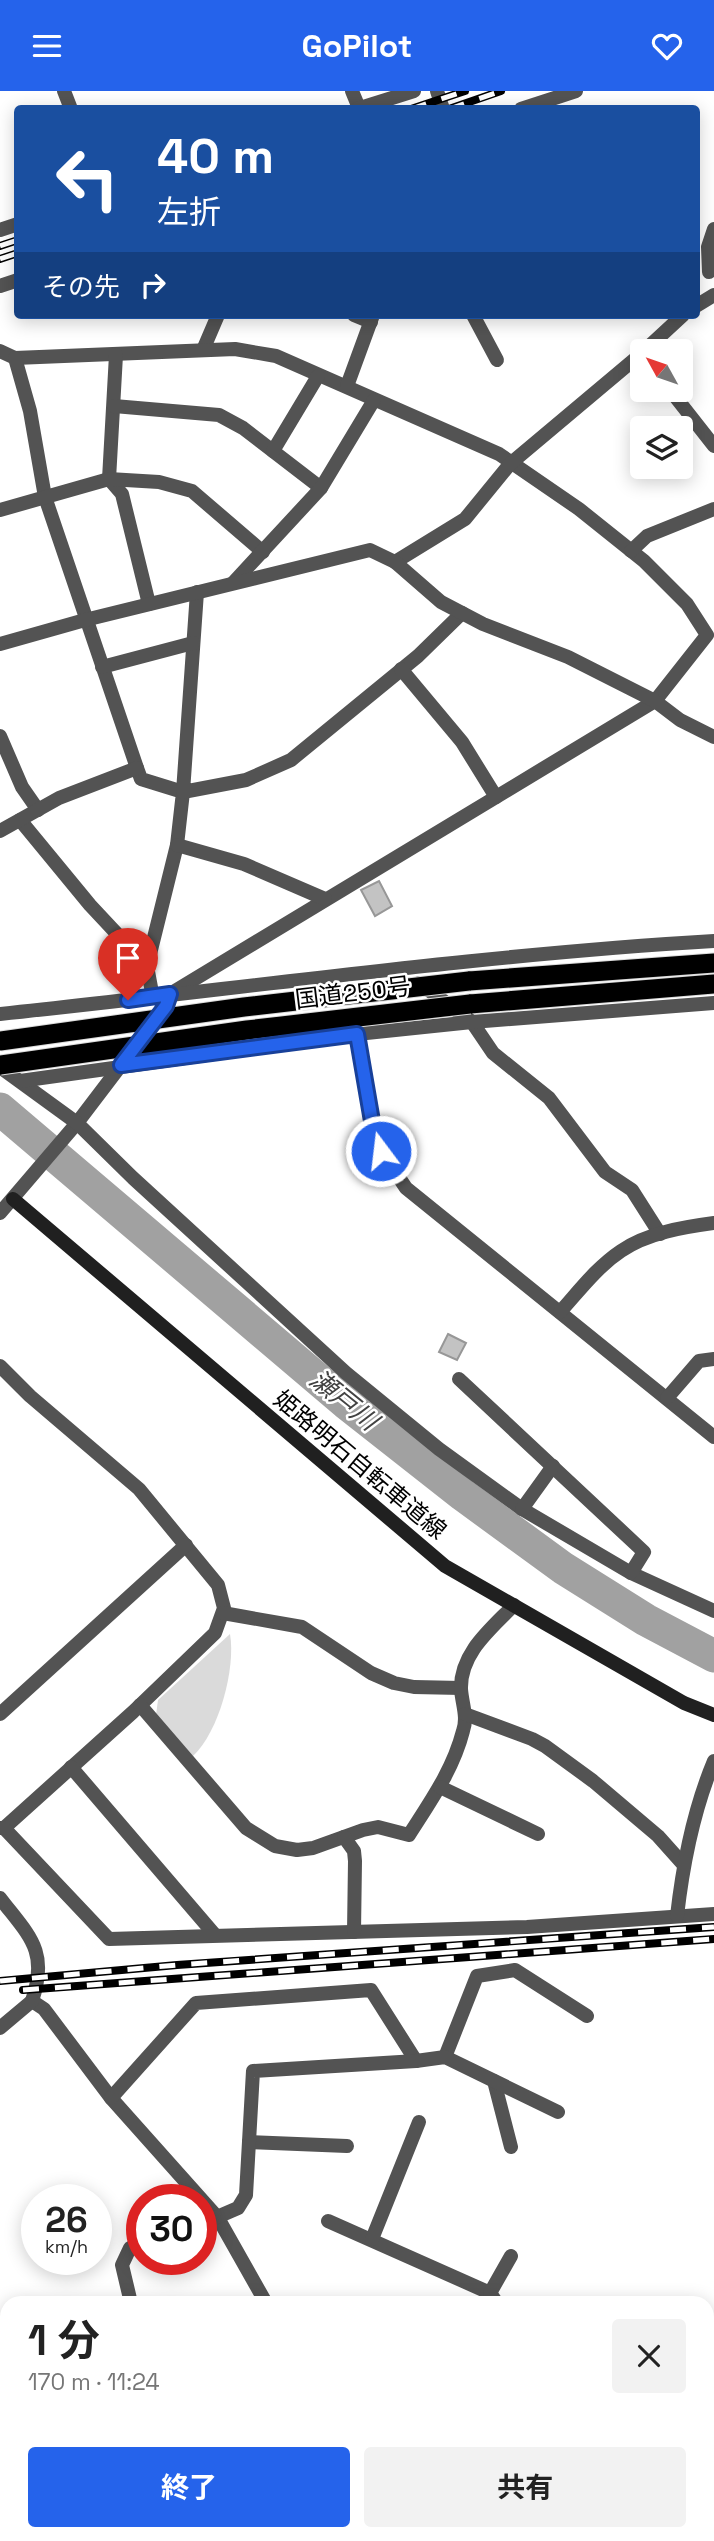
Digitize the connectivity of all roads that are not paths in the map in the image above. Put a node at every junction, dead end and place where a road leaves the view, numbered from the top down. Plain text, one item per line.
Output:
1 (414, 91) edge
2 (576, 91) edge
3 (368, 105) edge
4 (538, 105) edge
5 (714, 229) edge
6 (711, 275) edge
7 (216, 319) edge
8 (372, 319) edge
9 (475, 319) edge
10 (679, 319) edge
11 (658, 339) edge
12 (203, 350) junction
13 (0, 351) edge
14 (116, 355) junction
15 (15, 358) junction
16 (497, 360) dead end
17 (630, 364) edge
18 (318, 376) junction
19 (347, 386) junction
20 (374, 400) junction
21 (680, 403) edge
22 (114, 406) junction
23 (714, 446) edge
24 (273, 451) junction
25 (510, 464) junction
26 (109, 479) junction
27 (321, 488) junction
28 (46, 497) junction
29 (714, 509) edge
30 (0, 510) edge
31 (631, 551) junction
32 (263, 552) junction
33 (396, 562) junction
34 (233, 584) junction
35 (197, 592) junction
36 (149, 604) junction
37 (462, 613) junction
38 (85, 620) junction
39 (711, 639) edge
40 (0, 643) edge
41 (192, 643) junction
42 (102, 667) junction
43 (401, 669) junction
44 (654, 701) junction
45 (0, 736) edge
46 (714, 737) edge
47 (137, 768) junction
48 (183, 792) junction
49 (495, 797) junction
50 (38, 810) junction
51 (20, 820) junction
52 (0, 831) edge
53 (177, 845) junction
54 (325, 899) junction
55 (714, 941) edge
56 (714, 963) edge
57 (147, 966) junction
58 (401, 969) junction
59 (714, 983) edge
60 (170, 994) junction
61 (153, 998) junction
62 (714, 1003) edge
63 (471, 1013) junction
64 (0, 1014) edge
65 (357, 1034) junction
66 (0, 1041) edge
67 (121, 1065) junction
68 (0, 1066) edge
69 (20, 1081) junction
70 (77, 1123) junction
71 (0, 1189) edge
72 (16, 1196) junction
73 (0, 1213) edge
74 (714, 1223) edge
75 (660, 1234) junction
76 (560, 1312) junction
77 (714, 1359) edge
78 (0, 1366) edge
79 (460, 1379) dead end
80 (667, 1398) junction
81 (714, 1437) edge
82 (553, 1466) junction
83 (522, 1509) junction
84 (186, 1545) junction
85 (631, 1573) junction
86 (514, 1605) junction
87 (714, 1611) edge
88 (223, 1613) junction
89 (461, 1688) junction
90 (140, 1705) junction
91 (0, 1714) edge
92 (465, 1714) junction
93 (714, 1715) edge
94 (714, 1761) edge
95 (71, 1767) junction
96 (440, 1787) junction
97 (2, 1828) edge
98 (538, 1834) dead end
99 (344, 1837) junction
100 (683, 1864) junction
101 (0, 1898) edge
102 (714, 1914) edge
103 (677, 1916) junction
104 (354, 1932) junction
105 (215, 1935) junction
106 (32, 2001) junction
107 (587, 2016) dead end
108 (0, 2028) edge
109 (444, 2057) junction
110 (416, 2061) junction
111 (494, 2081) junction
112 (111, 2098) junction
113 (558, 2112) dead end
114 (419, 2122) dead end
115 (249, 2143) junction
116 (347, 2146) dead end
117 (511, 2147) dead end
118 (218, 2218) junction
119 (328, 2221) dead end
120 (372, 2239) junction
121 (126, 2256) edge
122 (511, 2256) dead end
123 (129, 2296) edge
124 (262, 2296) edge
125 (489, 2296) edge
126 (494, 2296) edge

1 - 3 street
2 - 4 street
5 - 6 street
7 - 12 street
8 - 19 street
9 - 16 street
10 - 11 street
12 - 14 street
12 - 18 street
13 - 15 street
14 - 15 street
14 - 22 street
15 - 28 street
17 - 25 street
18 - 19 street
18 - 24 street
19 - 20 street
20 - 25 street
20 - 27 street
21 - 23 street
22 - 24 street
22 - 26 street
24 - 27 street
25 - 31 street
25 - 33 street
26 - 28 street
26 - 32 street
26 - 36 street
27 - 32 street
28 - 30 street
28 - 38 street
29 - 31 street
31 - 39 street
32 - 34 street
33 - 34 street
33 - 37 street
34 - 35 street
35 - 36 street
35 - 41 street
36 - 38 street
37 - 43 street
37 - 44 street
38 - 40 street
38 - 42 street
39 - 44 street
41 - 42 street
41 - 48 street
42 - 47 street
43 - 48 street
43 - 49 street
44 - 46 street
44 - 49 street
45 - 50 street
47 - 48 street
47 - 50 street
48 - 53 street
49 - 54 street
50 - 51 street
51 - 52 street
51 - 57 street
53 - 54 street
53 - 57 street
54 - 60 street
55 - 58 street
56 - 66 highway, 国道250号, bridge
57 - 61 street
58 - 60 street
58 - 63 street
59 - 63 highway, 国道250号
60 - 61 street
60 - 67 street
61 - 64 street
62 - 63 street
63 - 65 street
63 - 68 highway, 国道250号, bridge
63 - 75 street
65 - 67 street
65 - 76 street
67 - 69 street
67 - 70 street
68 - 69 street
69 - 70 street
70 - 72 street
70 - 83 street
71 - 72 street
72 - 73 street
72 - 86 main road, 姫路明石自転車道線
74 - 75 street
75 - 76 street
76 - 80 street
77 - 80 street
78 - 84 street
79 - 82 street
80 - 81 street
82 - 83 street
82 - 85 street
83 - 85 street
84 - 88 street
84 - 91 street
85 - 87 street
86 - 89 street
86 - 93 main road, 姫路明石自転車道線
88 - 89 street
88 - 90 street
89 - 92 street
90 - 95 street
90 - 99 street
92 - 96 street
92 - 100 street
94 - 100 street
95 - 97 street
95 - 105 street
96 - 98 street
96 - 99 street
97 - 105 street
99 - 104 street
100 - 103 street
101 - 106 street
102 - 103 street
103 - 104 street
104 - 105 street
106 - 108 street
106 - 112 street
107 - 109 street
109 - 110 street
109 - 111 street
110 - 112 street
110 - 115 street
111 - 113 street
111 - 117 street
112 - 118 street
114 - 120 street
115 - 116 street
115 - 118 street
118 - 124 street
119 - 120 street
120 - 125 street
121 - 123 street
122 - 126 street

